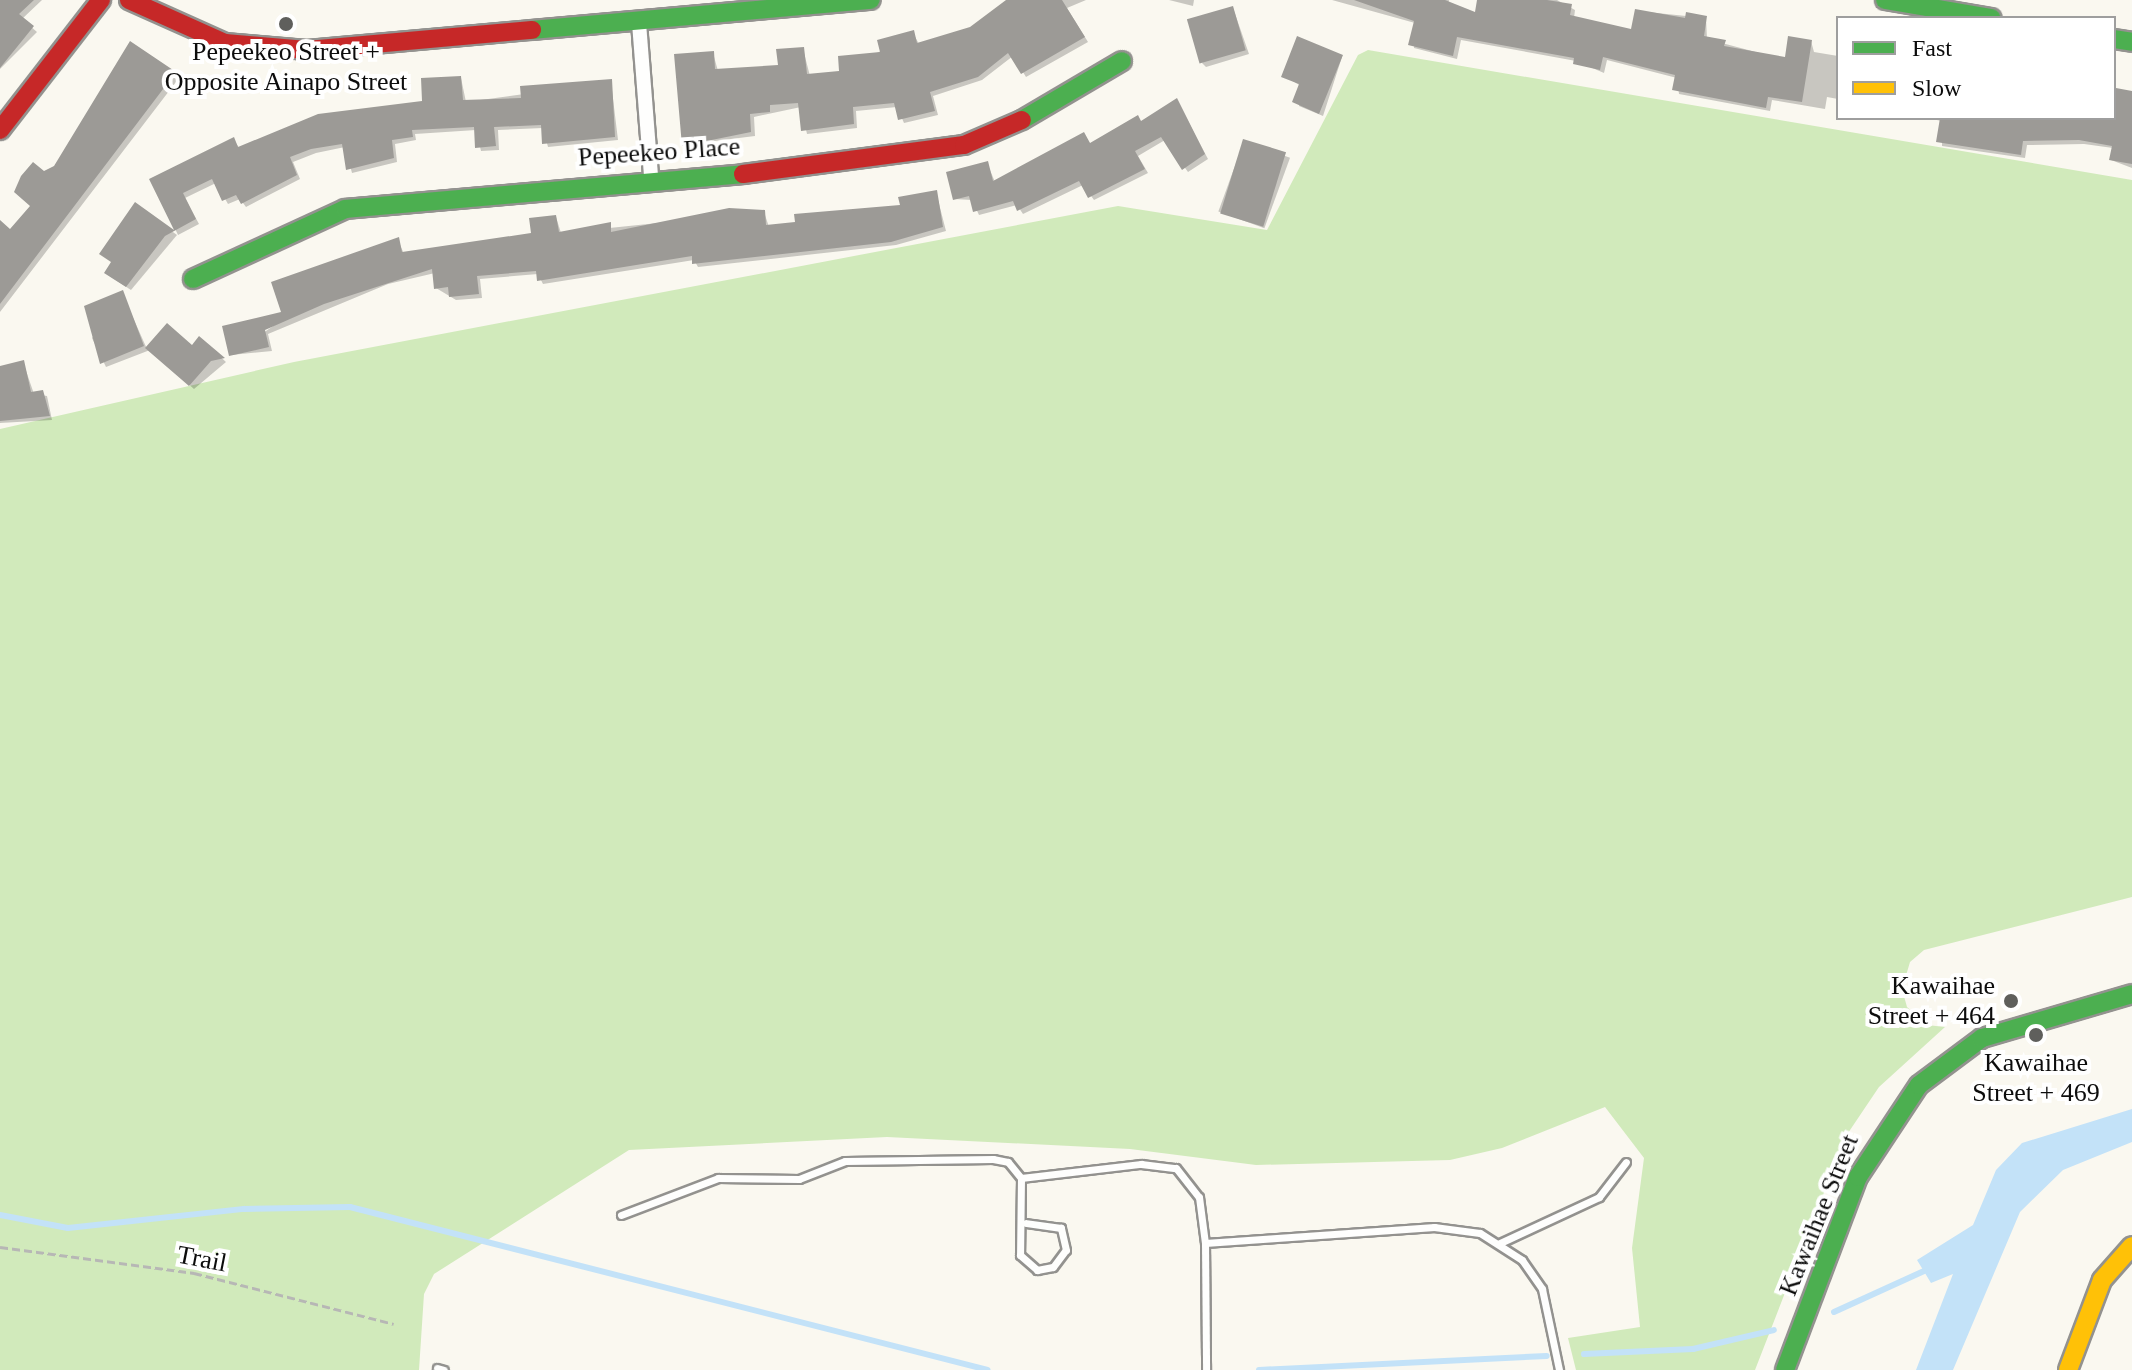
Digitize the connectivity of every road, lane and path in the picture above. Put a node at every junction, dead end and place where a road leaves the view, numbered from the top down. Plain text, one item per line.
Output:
1 (101, 0) edge
2 (129, 0) edge
3 (871, 0) edge
4 (1885, 0) edge
5 (1979, 16) edge
6 (639, 23) junction
7 (1122, 61) dead end
8 (0, 130) edge
9 (651, 177) junction
10 (193, 279) dead end
11 (2132, 994) edge
12 (1626, 1162) dead end
13 (1021, 1178) junction
14 (621, 1215) dead end
15 (1026, 1223) junction
16 (1205, 1243) junction
17 (1500, 1243) junction
18 (2132, 1246) edge
19 (0, 1247) edge
20 (394, 1324) dead end
21 (1206, 1370) edge
22 (1559, 1370) edge
23 (1785, 1370) edge
24 (2068, 1370) edge

1 - 8 street
2 - 6 street
3 - 6 street
4 - 5 street
6 - 9 street
7 - 9 street, Pepeekeo Place
9 - 10 street, Pepeekeo Place
11 - 23 street, Kawaihae Street
12 - 17 lane
13 - 14 lane
13 - 15 lane
13 - 16 lane
15 - 15 lane
16 - 17 lane
16 - 21 lane
17 - 22 lane
18 - 24 street
19 - 20 path, Trail

